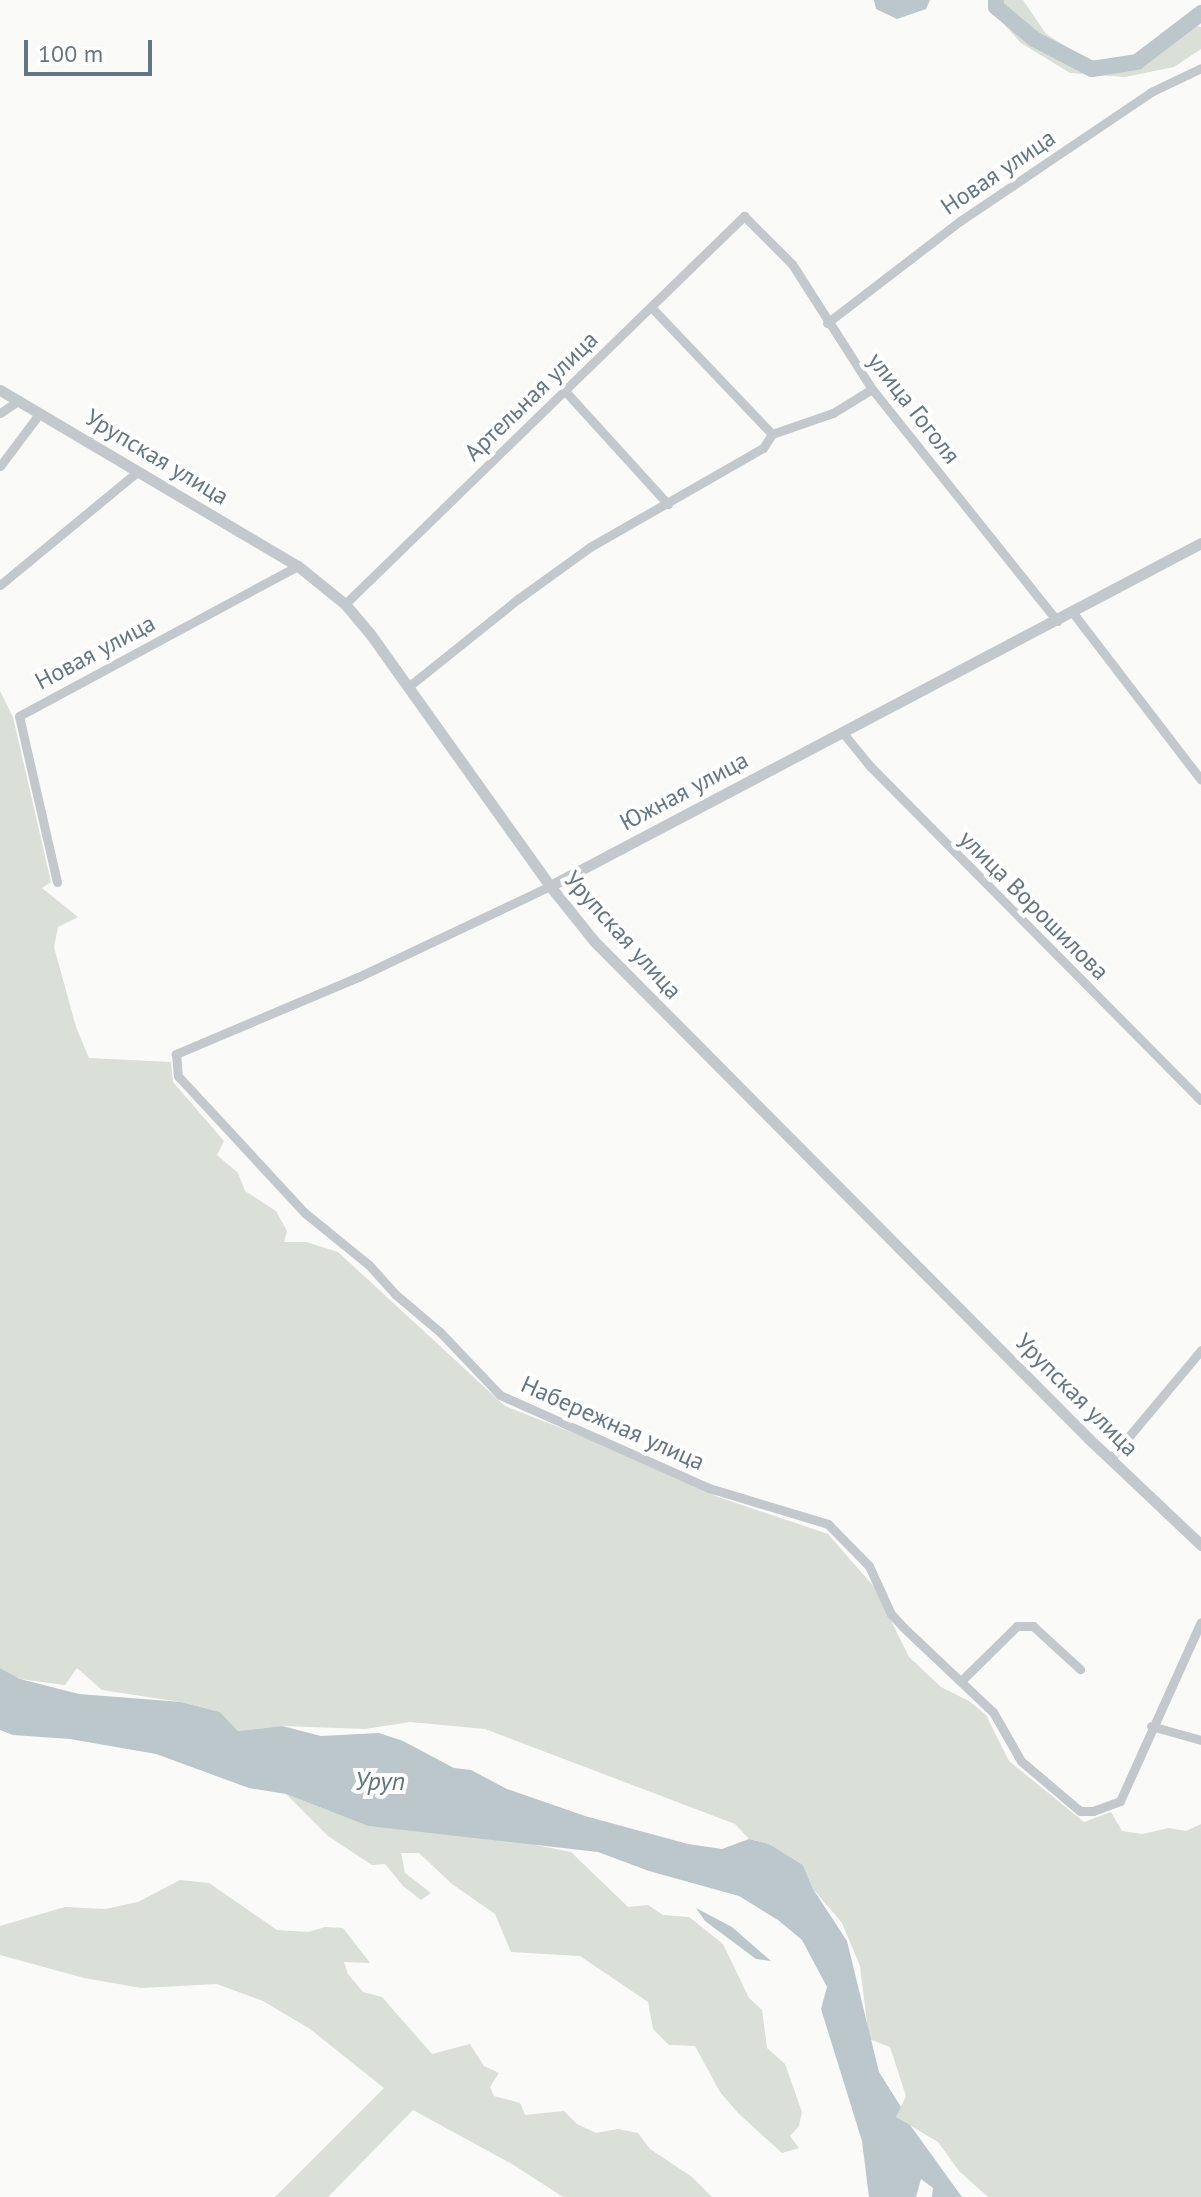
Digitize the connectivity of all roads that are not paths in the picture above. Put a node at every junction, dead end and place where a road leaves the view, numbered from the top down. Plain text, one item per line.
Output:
1 (1201, 68) edge
2 (744, 216) joint
3 (651, 307) junction
4 (827, 323) junction
5 (872, 389) junction
6 (0, 390) edge
7 (565, 391) junction
8 (18, 401) junction
9 (0, 413) edge
10 (40, 413) junction
11 (772, 434) junction
12 (0, 466) edge
13 (137, 472) junction
14 (668, 504) junction
15 (1201, 543) edge
16 (298, 566) junction
17 (0, 585) edge
18 (345, 604) junction
19 (1073, 613) junction
20 (1057, 621) junction
21 (408, 687) junction
22 (843, 733) junction
23 (1201, 780) edge
24 (57, 882) dead end
25 (550, 886) junction
26 (176, 1054) joint
27 (1201, 1100) edge
28 (1201, 1350) edge
29 (1110, 1459) junction
30 (1201, 1545) edge
31 (1201, 1622) edge
32 (1080, 1669) dead end
33 (962, 1680) junction
34 (1151, 1726) junction
35 (1201, 1740) edge

1 - 4 street, Новая улица
2 - 3 street, Артельная улица
2 - 4 street, улица Гоголя
3 - 7 street, Артельная улица
3 - 11 street
4 - 5 street, улица Гоголя
5 - 11 street
5 - 20 street, улица Гоголя
6 - 8 street, Урупская улица
7 - 14 street
7 - 18 street, Артельная улица
8 - 9 street
8 - 10 street, Урупская улица
10 - 12 street
10 - 13 street, Урупская улица
11 - 14 street
13 - 16 street, Урупская улица
13 - 17 street
14 - 21 street
15 - 19 street, Южная улица
16 - 18 street, Урупская улица
16 - 24 street, Новая улица
18 - 21 street, Урупская улица
19 - 20 street, Южная улица
19 - 23 street
20 - 22 street, Южная улица
21 - 25 street, Урупская улица
22 - 25 street, Южная улица
22 - 27 street, улица Ворошилова
25 - 26 street, Южная улица
25 - 29 street, Урупская улица
26 - 33 street, Набережная улица
28 - 29 street
29 - 30 street, Урупская улица
31 - 34 street
32 - 33 street
33 - 34 street, Набережная улица
34 - 35 street

